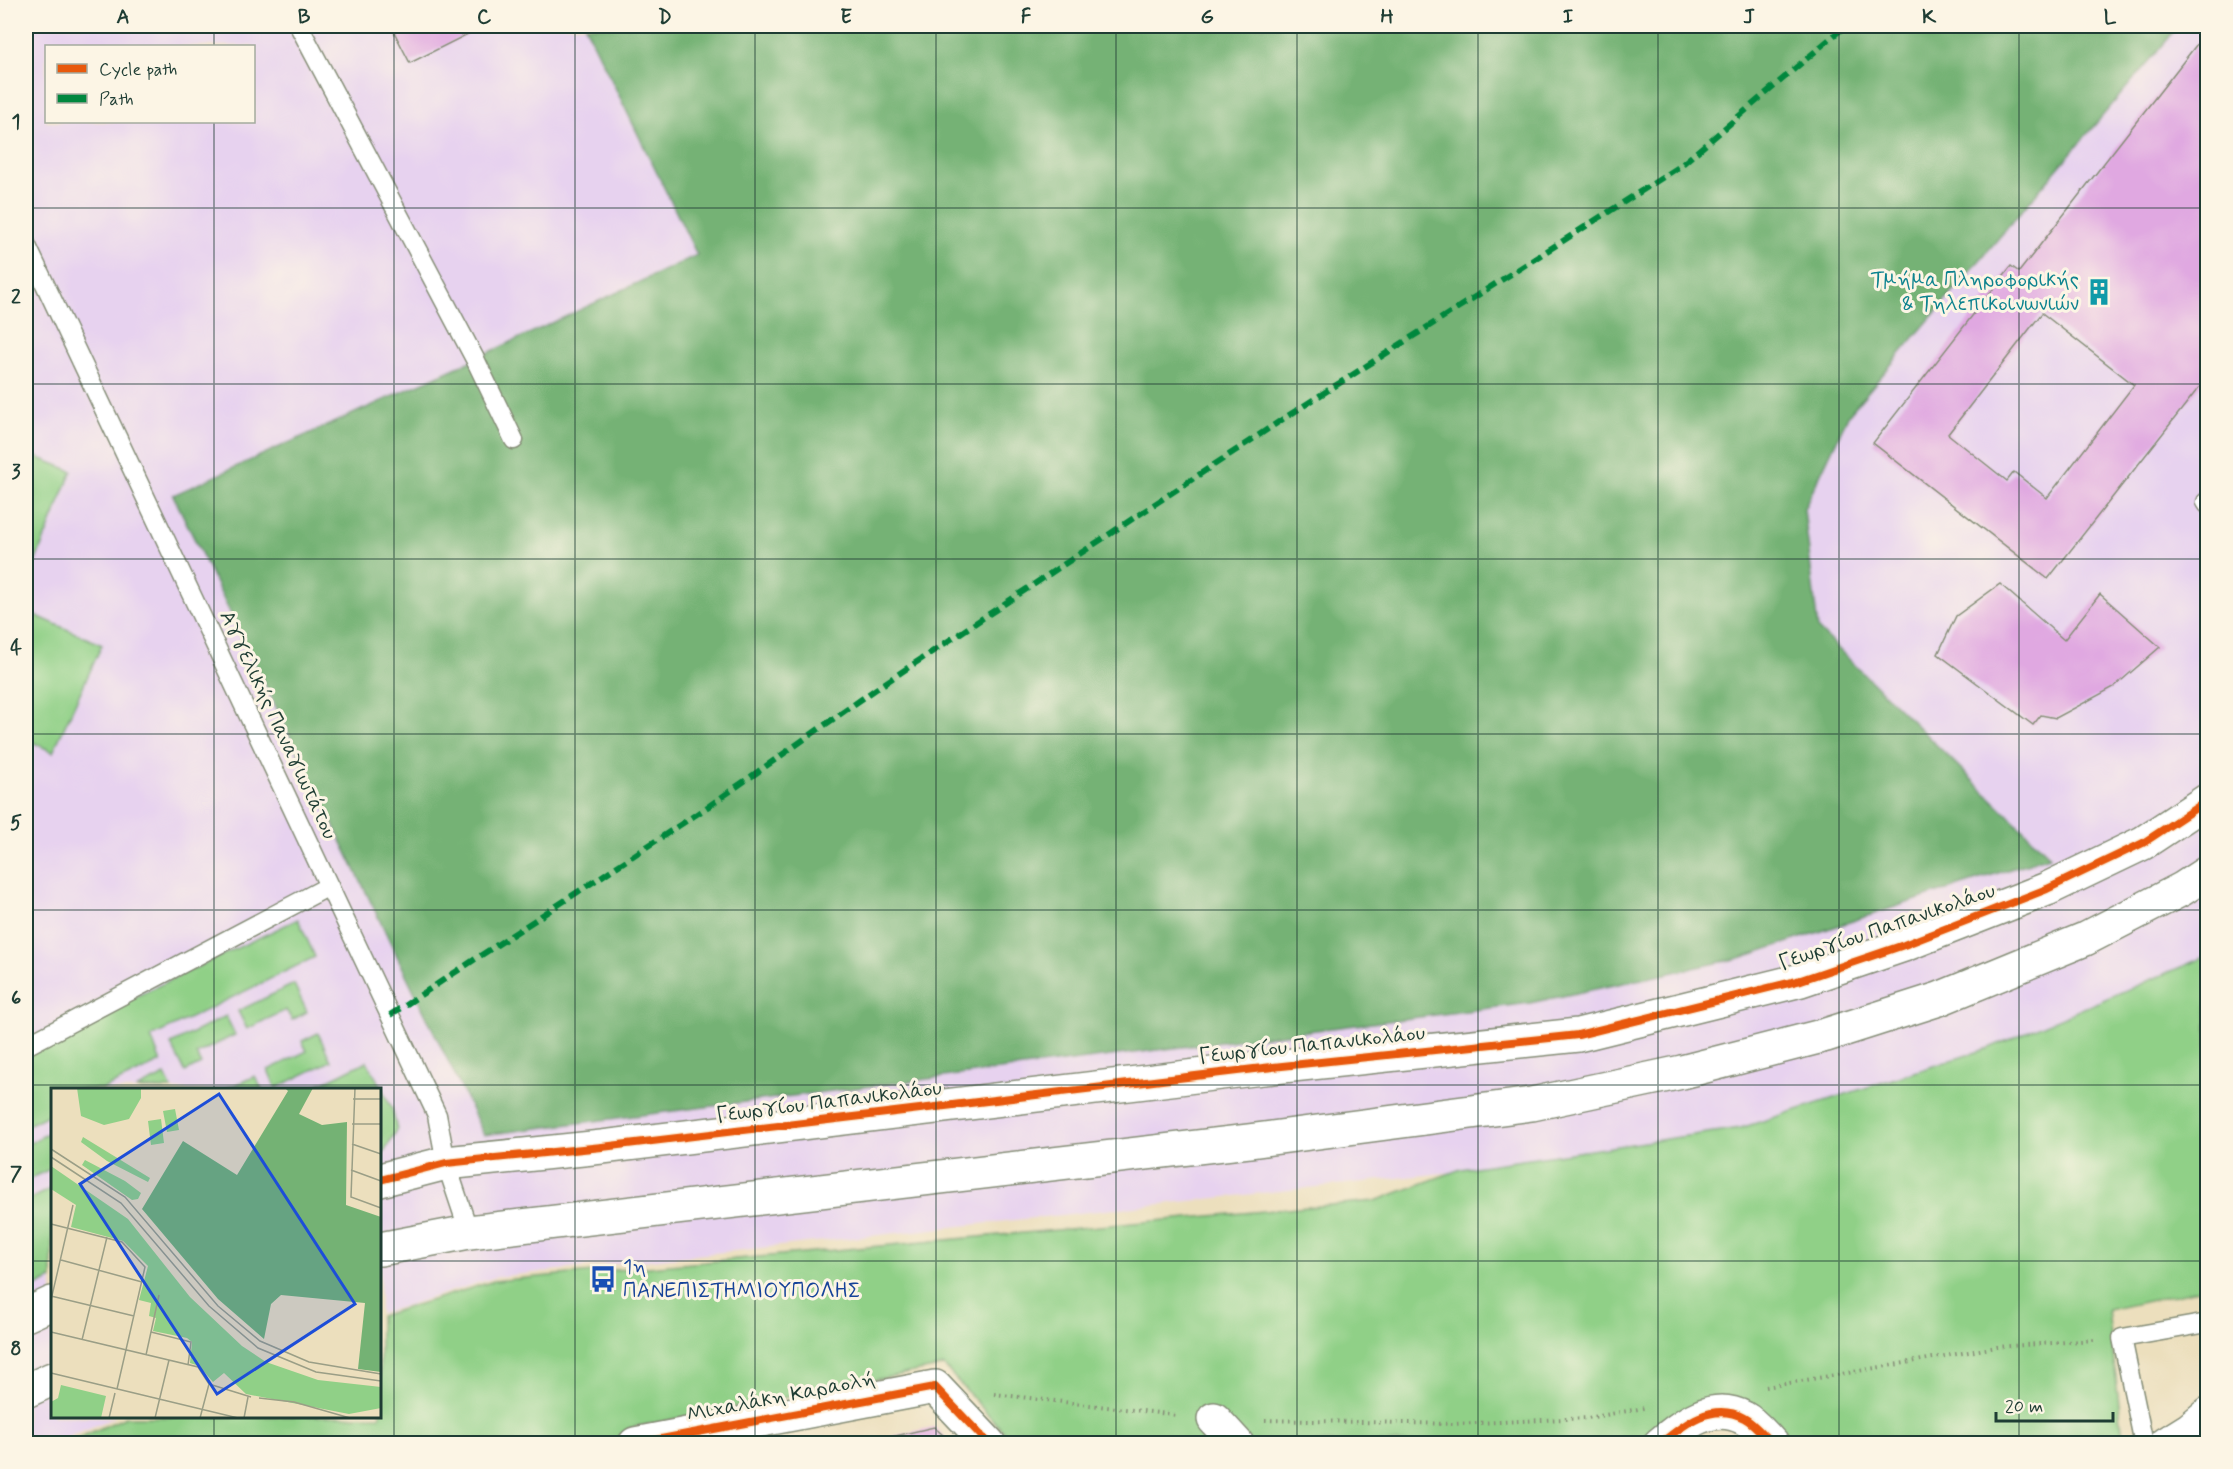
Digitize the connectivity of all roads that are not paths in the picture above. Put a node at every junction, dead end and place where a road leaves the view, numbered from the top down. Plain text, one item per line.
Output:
1 (299, 26) edge
2 (26, 244) edge
3 (514, 440) dead end
4 (2208, 800) edge
5 (2208, 872) edge
6 (329, 886) junction
7 (26, 1046) edge
8 (447, 1163) junction
9 (381, 1180) edge
10 (468, 1232) junction
11 (381, 1249) edge
12 (51, 1303) edge
13 (26, 1314) edge
14 (2208, 1323) edge
15 (51, 1379) edge
16 (26, 1391) edge
17 (2208, 1414) edge
18 (1214, 1419) road end
19 (635, 1443) edge
20 (989, 1443) edge
21 (1238, 1443) edge
22 (1660, 1443) edge
23 (1772, 1443) edge
24 (2144, 1443) edge
25 (2166, 1443) edge

1 - 3 lane
2 - 6 lane, Αγγελικής Παναγιωτάτου
4 - 8 street, Γεωργίου Παπανικολάου
5 - 10 street
6 - 7 lane
6 - 8 lane, Αγγελικής Παναγιωτάτου
8 - 9 street, Γεωργίου Παπανικολάου
8 - 10 lane, Αγγελικής Παναγιωτάτου
10 - 11 street
12 - 13 street
14 - 24 lane
15 - 16 street
17 - 25 street
18 - 21 street
19 - 20 street, Μιχαλάκη Καραολή
22 - 23 street

